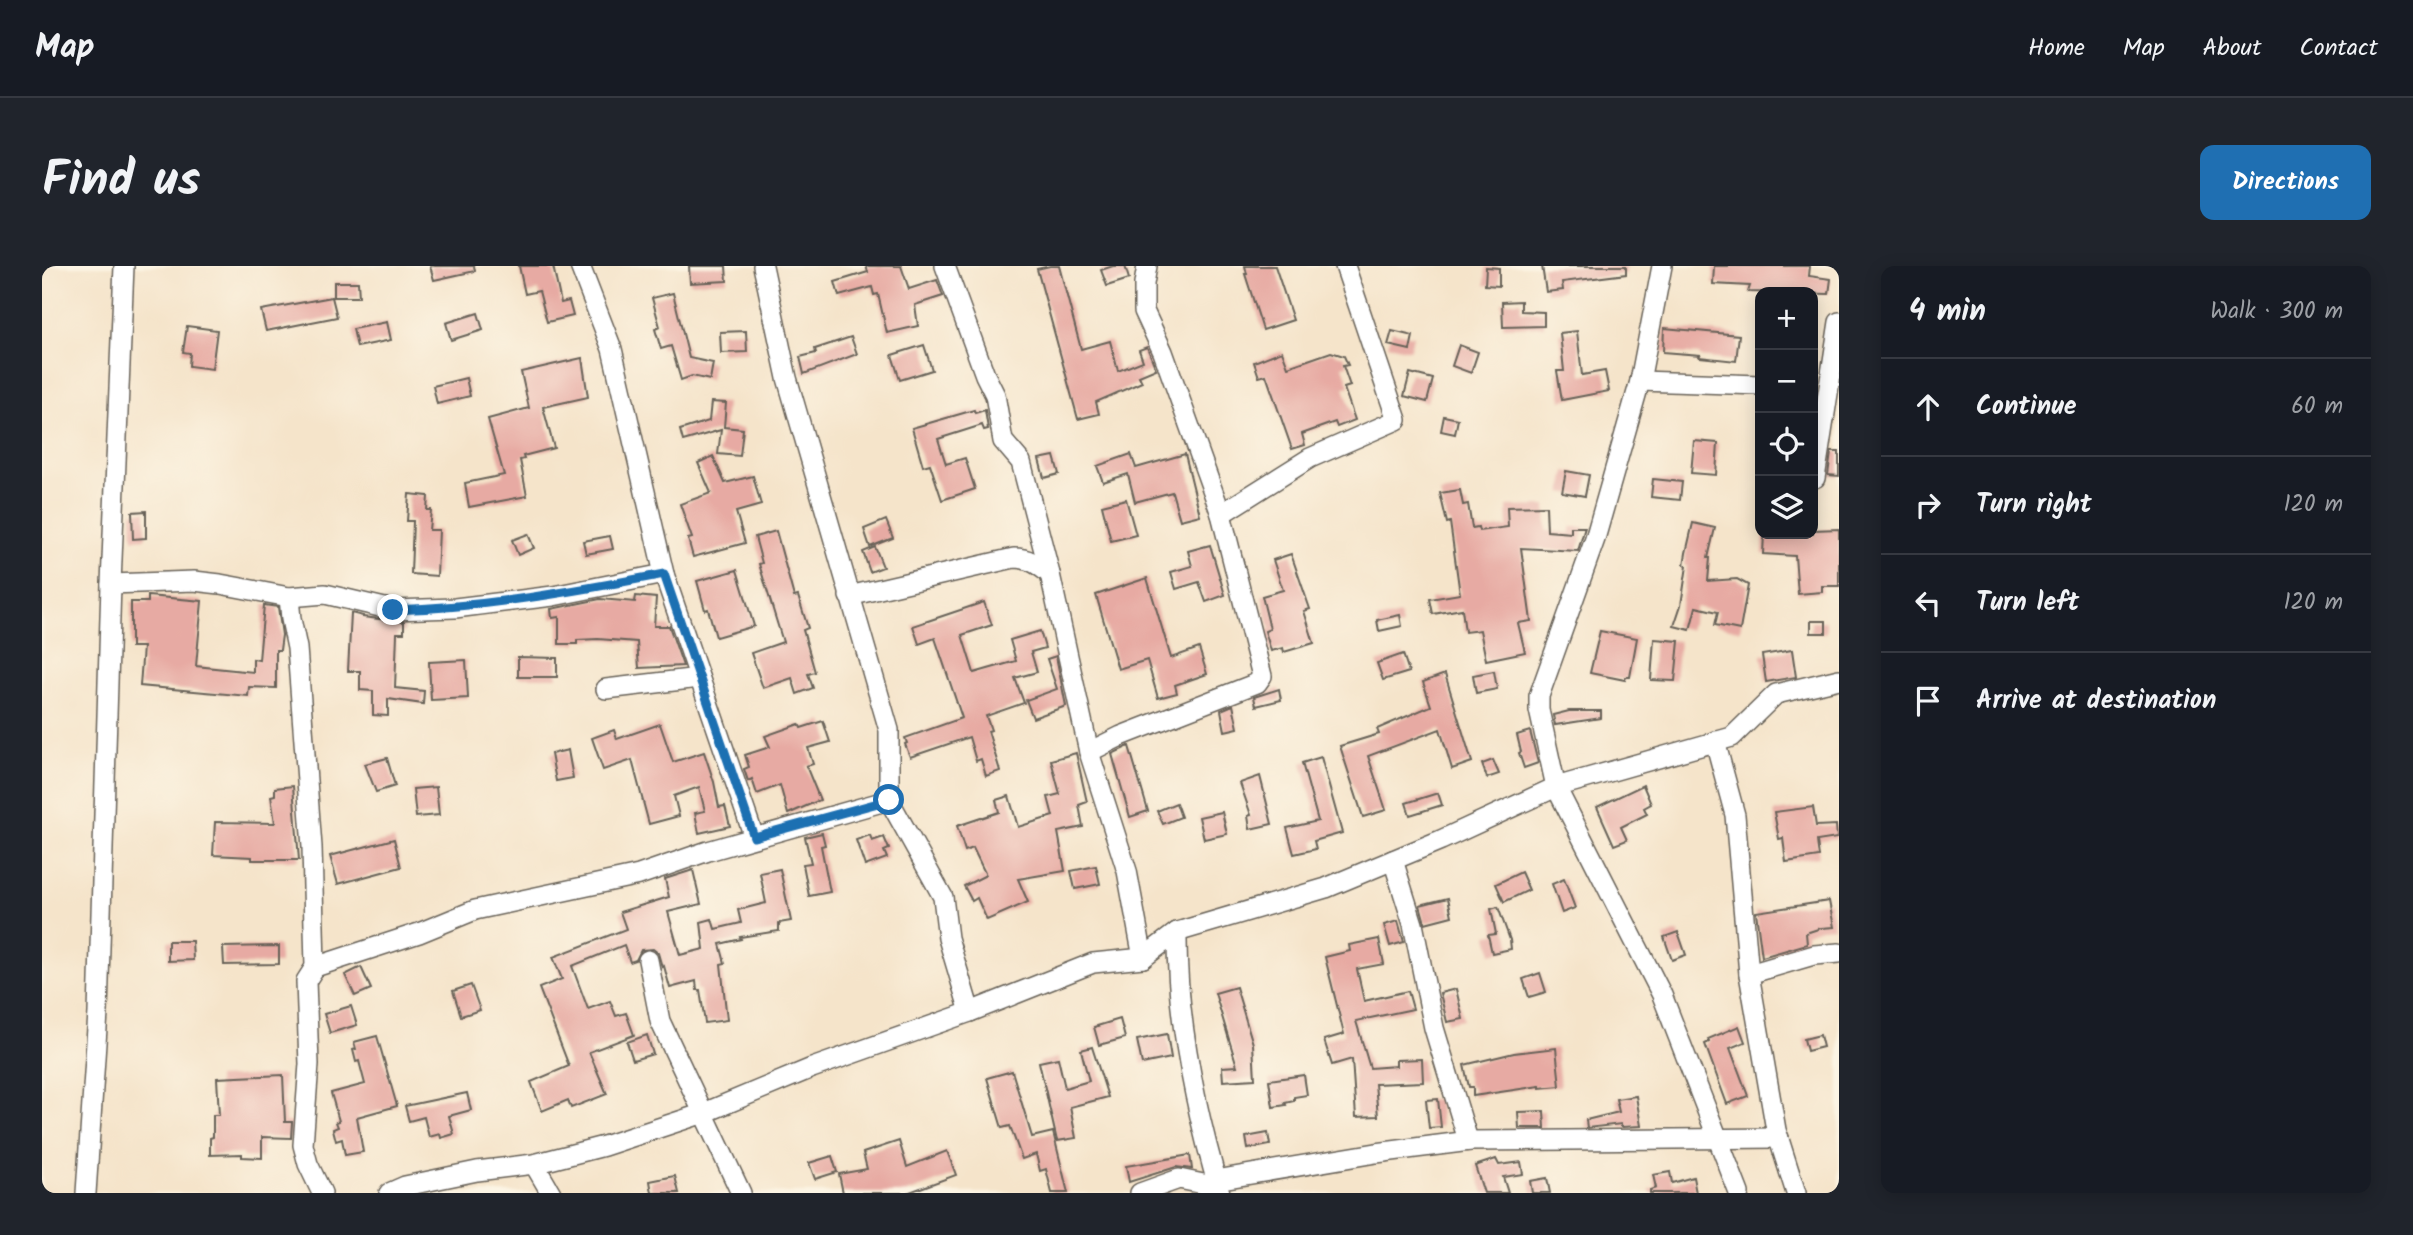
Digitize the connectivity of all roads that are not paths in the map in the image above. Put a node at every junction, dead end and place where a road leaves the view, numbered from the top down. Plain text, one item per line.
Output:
1 (124, 266) edge
2 (580, 266) edge
3 (763, 266) edge
4 (945, 266) edge
5 (1147, 266) edge
6 (1345, 266) edge
7 (1662, 266) edge
8 (1839, 322) edge
9 (1640, 381) junction
10 (1755, 384) edge
11 (1827, 387) edge
12 (1815, 476) edge
13 (1221, 514) junction
14 (664, 574) junction
15 (1050, 574) junction
16 (111, 584) junction
17 (849, 596) junction
18 (289, 597) junction
19 (699, 678) junction
20 (1839, 679) edge
21 (606, 689) dead end
22 (1715, 741) junction
23 (1089, 752) junction
24 (1556, 788) junction
25 (889, 800) junction
26 (754, 837) junction
27 (1393, 860) junction
28 (1177, 932) junction
29 (1839, 953) edge
30 (1143, 958) junction
31 (648, 960) dead end
32 (315, 967) junction
33 (1749, 974) junction
34 (970, 1012) junction
35 (704, 1113) junction
36 (1779, 1138) junction
37 (1718, 1139) junction
38 (1470, 1141) junction
39 (534, 1164) junction
40 (1218, 1187) edge
41 (86, 1193) edge
42 (321, 1193) edge
43 (389, 1193) edge
44 (551, 1193) edge
45 (741, 1193) edge
46 (1140, 1193) edge
47 (1739, 1193) edge
48 (1796, 1193) edge

1 - 16 street
2 - 14 street
3 - 17 street
4 - 15 street
5 - 13 street
6 - 13 street
7 - 9 street
8 - 11 street
9 - 10 street
9 - 24 street
11 - 12 street
13 - 23 street
14 - 18 street
14 - 19 street
15 - 17 street
15 - 23 street
16 - 18 street
16 - 41 street
17 - 25 street
18 - 32 street
19 - 21 street
19 - 26 street
20 - 22 street
22 - 24 street
22 - 33 street
23 - 30 street
24 - 27 street
24 - 37 street
25 - 26 street
25 - 34 street
26 - 32 street
27 - 28 street
27 - 38 street
28 - 30 street
28 - 40 street
29 - 33 street
30 - 34 street
31 - 35 street
32 - 42 street
33 - 36 street
34 - 35 street
35 - 39 street
35 - 45 street
36 - 37 street
36 - 48 street
37 - 38 street
37 - 47 street
38 - 40 street
39 - 43 street
39 - 44 street
40 - 46 street

